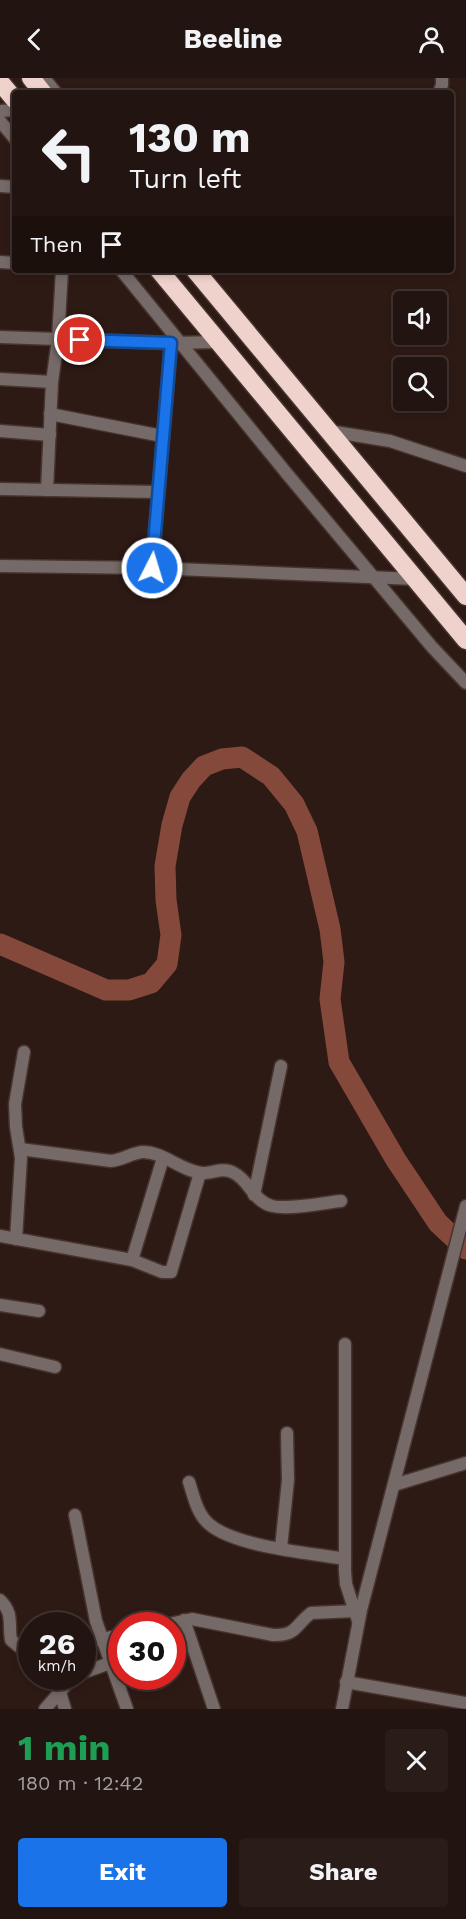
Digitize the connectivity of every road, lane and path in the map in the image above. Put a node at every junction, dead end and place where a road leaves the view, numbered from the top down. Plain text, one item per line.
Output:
1 (31, 78) edge
2 (44, 78) edge
3 (0, 82) edge
4 (41, 90) edge
5 (54, 90) edge
6 (12, 96) edge
7 (0, 121) edge
8 (12, 136) edge
9 (62, 273) edge
10 (123, 273) edge
11 (161, 273) edge
12 (198, 273) edge
13 (0, 337) edge
14 (58, 339) junction
15 (218, 342) junction
16 (176, 343) junction
17 (0, 379) edge
18 (52, 382) junction
19 (51, 414) junction
20 (329, 430) junction
21 (0, 432) edge
22 (50, 435) junction
23 (162, 436) junction
24 (466, 466) edge
25 (0, 489) edge
26 (47, 490) junction
27 (157, 492) junction
28 (0, 566) edge
29 (152, 568) junction
30 (375, 578) junction
31 (415, 579) junction
32 (466, 596) edge
33 (466, 640) edge
34 (466, 683) edge
35 (24, 1053) dead end
36 (281, 1066) dead end
37 (20, 1149) junction
38 (163, 1158) junction
39 (200, 1173) junction
40 (254, 1195) junction
41 (341, 1201) dead end
42 (466, 1206) edge
43 (0, 1236) edge
44 (16, 1239) junction
45 (132, 1260) junction
46 (0, 1305) edge
47 (39, 1311) dead end
48 (345, 1344) dead end
49 (0, 1354) edge
50 (55, 1367) dead end
51 (287, 1433) dead end
52 (466, 1463) edge
53 (189, 1482) dead end
54 (394, 1485) junction
55 (75, 1515) dead end
56 (281, 1548) junction
57 (345, 1558) junction
58 (0, 1600) edge
59 (356, 1617) junction
60 (186, 1620) edge
61 (186, 1626) edge
62 (108, 1638) edge
63 (102, 1640) junction
64 (96, 1641) edge
65 (18, 1646) edge
66 (108, 1657) edge
67 (346, 1682) junction
68 (120, 1690) edge
69 (60, 1692) joint
70 (466, 1703) edge
71 (45, 1709) edge
72 (65, 1709) edge
73 (127, 1709) edge
74 (214, 1709) edge
75 (342, 1709) edge

1 - 4 highway
2 - 5 street
3 - 6 highway
7 - 8 street
9 - 14 street
10 - 16 street
11 - 15 highway
12 - 20 highway
13 - 14 street
14 - 16 street
14 - 18 street
15 - 16 street
15 - 31 highway
16 - 23 street
16 - 30 street
17 - 18 street
18 - 19 street
19 - 22 street
19 - 23 street
20 - 24 street
20 - 32 highway
21 - 22 street
22 - 26 street
23 - 27 street
25 - 26 street
26 - 27 street
27 - 29 street
28 - 29 street
29 - 30 street
30 - 31 street
30 - 34 street
31 - 33 highway
35 - 37 street
36 - 40 street
37 - 38 street
37 - 44 street
38 - 39 street
38 - 45 street
39 - 40 street
39 - 45 street
40 - 41 street
42 - 54 street
43 - 44 street
44 - 45 street
46 - 47 street
48 - 57 street
49 - 50 street
51 - 56 street
52 - 54 street
53 - 56 street
54 - 59 street
55 - 63 street
56 - 57 street
57 - 59 street
58 - 65 street
59 - 60 street
59 - 67 street
61 - 74 street
62 - 63 street
63 - 64 street
63 - 66 street
67 - 70 street
67 - 75 street
68 - 73 street
69 - 71 street
69 - 72 street

